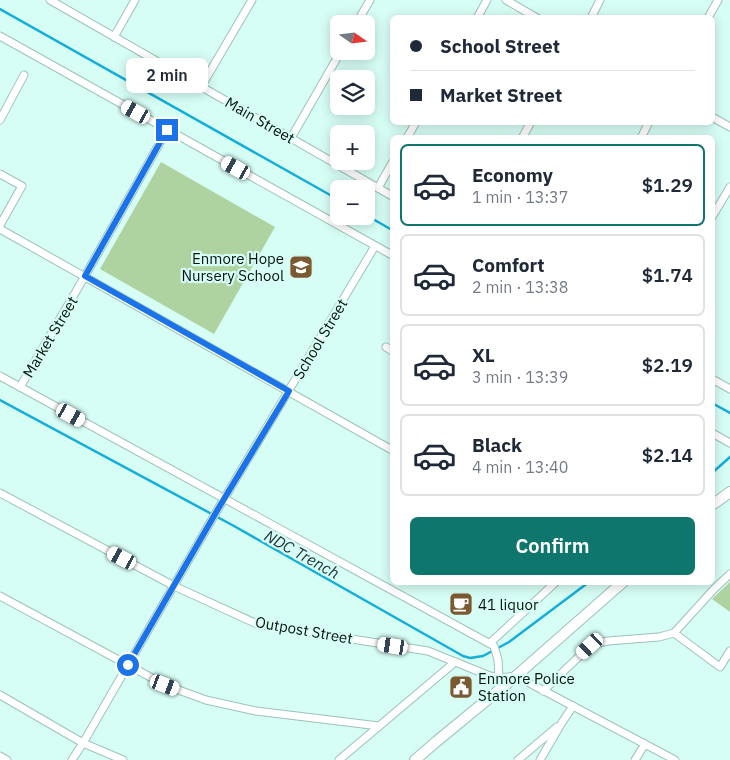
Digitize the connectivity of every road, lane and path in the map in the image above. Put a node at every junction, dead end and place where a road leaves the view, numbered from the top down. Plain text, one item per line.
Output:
1 (50, 0) edge
2 (135, 0) edge
3 (252, 0) edge
4 (370, 0) edge
5 (487, 0) edge
6 (506, 0) edge
7 (600, 0) edge
8 (718, 0) edge
9 (361, 15) edge
10 (478, 15) edge
11 (532, 15) edge
12 (592, 15) edge
13 (710, 15) edge
14 (0, 36) edge
15 (114, 36) junction
16 (336, 60) edge
17 (24, 75) dead end
18 (201, 87) junction
19 (715, 119) edge
20 (0, 120) edge
21 (730, 127) edge
22 (167, 130) junction
23 (291, 138) junction
24 (390, 167) edge
25 (0, 174) edge
26 (730, 187) edge
27 (378, 188) junction
28 (390, 195) edge
29 (715, 212) edge
30 (0, 225) edge
31 (0, 229) edge
32 (375, 246) junction
33 (390, 254) edge
34 (85, 276) junction
35 (0, 376) edge
36 (715, 381) edge
37 (20, 387) junction
38 (730, 389) edge
39 (289, 391) junction
40 (715, 435) edge
41 (730, 443) edge
42 (390, 449) edge
43 (730, 492) edge
44 (0, 493) edge
45 (225, 499) junction
46 (715, 504) edge
47 (730, 574) edge
48 (553, 585) edge
49 (620, 585) edge
50 (174, 586) junction
51 (0, 596) edge
52 (674, 633) junction
53 (492, 644) junction
54 (730, 651) edge
55 (455, 662) junction
56 (128, 665) junction
57 (516, 676) junction
58 (499, 678) junction
59 (543, 690) junction
60 (0, 695) edge
61 (573, 706) junction
62 (561, 724) junction
63 (379, 726) junction
64 (83, 743) junction
65 (644, 744) junction
66 (0, 756) edge
67 (7, 760) edge
68 (72, 760) edge
69 (123, 760) edge
70 (339, 760) edge
71 (415, 760) edge
72 (518, 760) edge
73 (540, 760) edge
74 (635, 760) edge
75 (675, 760) edge

1 - 15 street, Main Street
2 - 15 street
3 - 18 street
4 - 9 street
5 - 10 street
6 - 11 street
7 - 12 street
8 - 13 street
14 - 22 street
15 - 18 street, Main Street
16 - 23 street
17 - 20 street
18 - 23 street, Main Street
19 - 21 street
22 - 32 street
22 - 34 street, Market Street
23 - 27 street, Main Street
24 - 27 street
25 - 30 street
26 - 29 street
27 - 28 street, Main Street
31 - 34 street
32 - 33 street
32 - 39 street, School Street
34 - 37 street, Market Street
34 - 39 street
35 - 37 street
36 - 38 street
37 - 45 street
39 - 42 street
39 - 45 street, School Street
40 - 41 street
43 - 46 main road
44 - 50 street, Outpost Street
45 - 50 street, School Street
45 - 53 street
47 - 52 street
48 - 53 street
49 - 57 main road
50 - 55 street, Outpost Street
50 - 56 street, School Street
51 - 56 street
52 - 54 street
52 - 59 street
53 - 58 street
55 - 58 street, Outpost Street
55 - 63 street
56 - 63 street
56 - 64 street, School Street
57 - 58 street
57 - 59 street
57 - 71 main road
59 - 61 street
60 - 64 street
61 - 62 street
61 - 65 street
62 - 72 street
62 - 73 street
63 - 70 street
64 - 68 street, School Street
64 - 69 street
65 - 74 street
65 - 75 street
66 - 67 street

